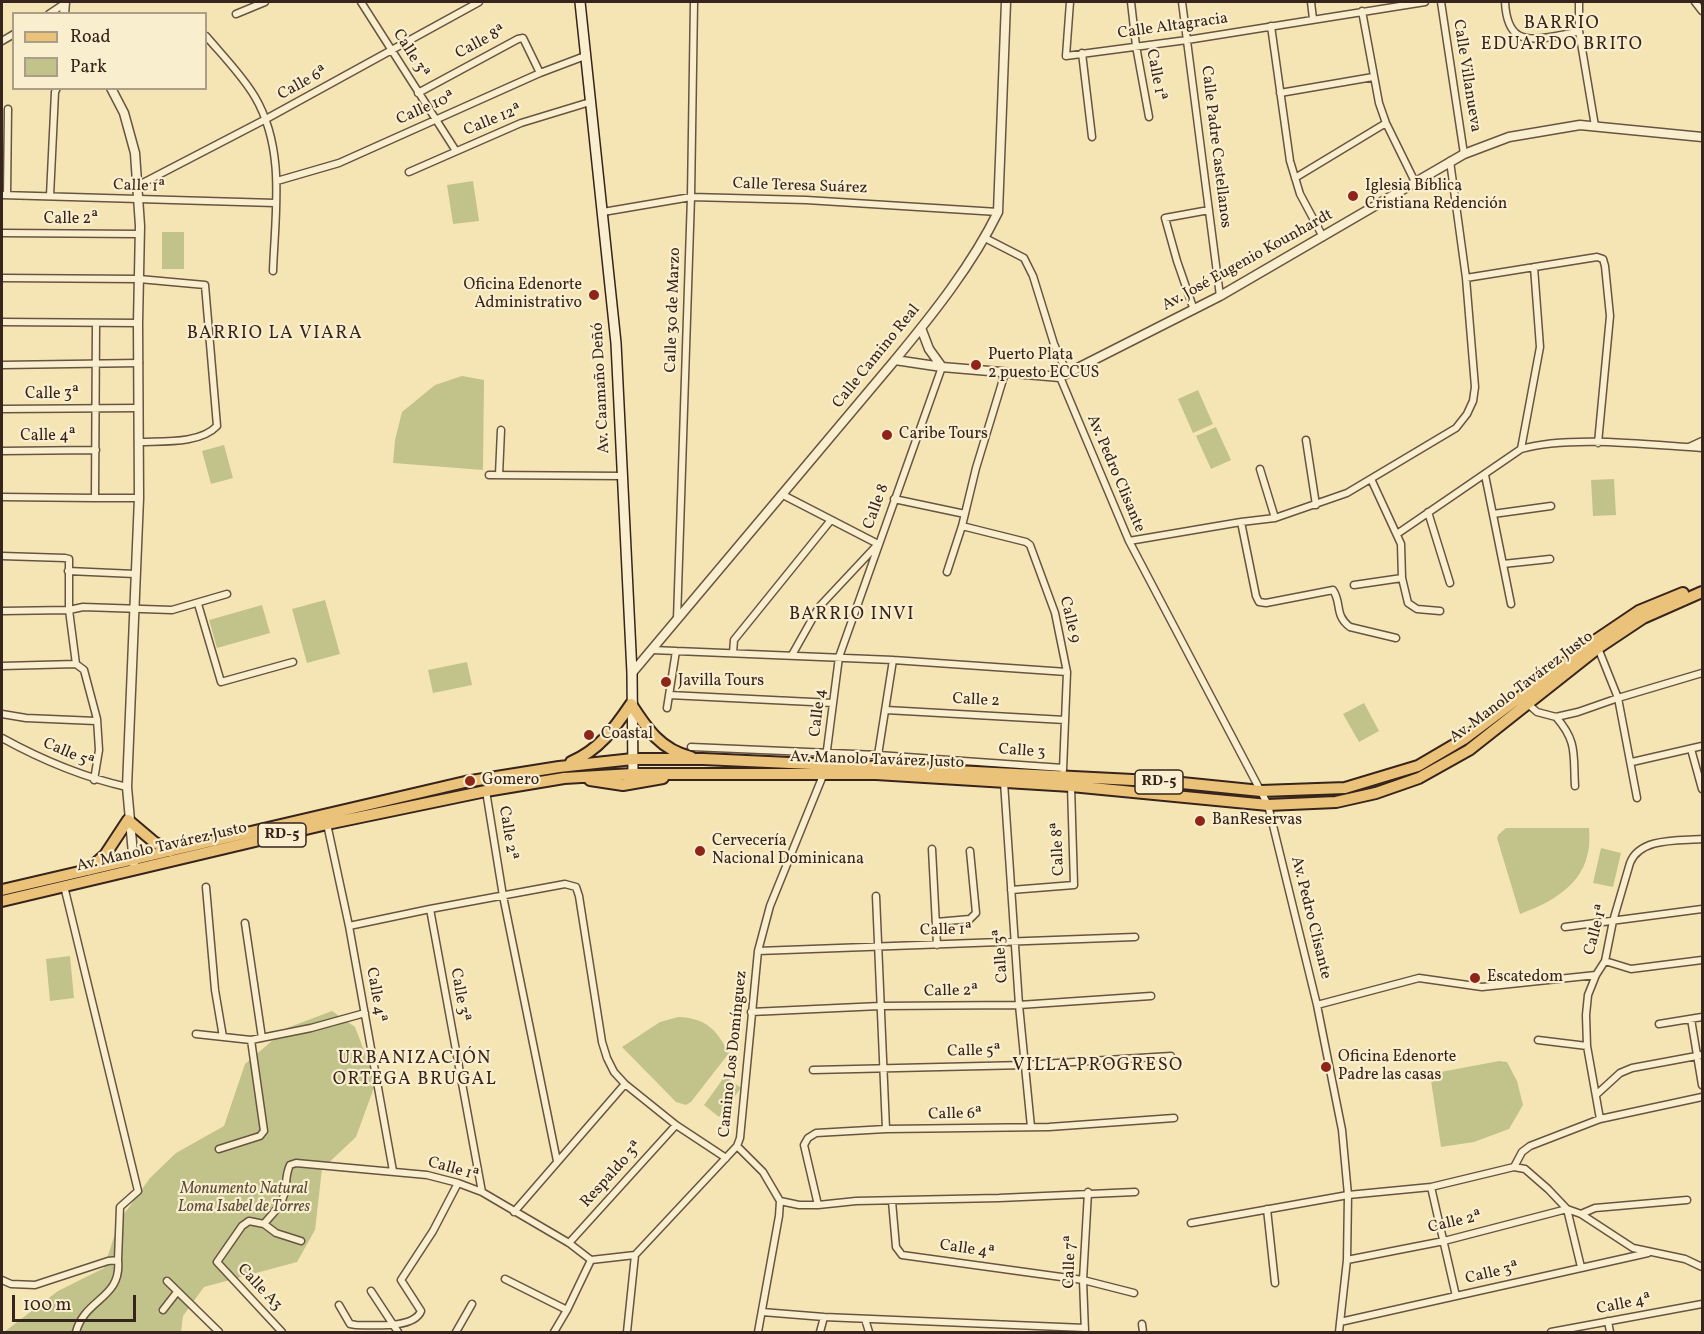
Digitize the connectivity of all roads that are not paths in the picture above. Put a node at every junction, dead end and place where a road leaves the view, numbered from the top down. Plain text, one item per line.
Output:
1 (265, 2) edge
2 (361, 2) edge
3 (479, 2) edge
4 (580, 2) edge
5 (694, 2) edge
6 (999, 2) edge
7 (1006, 2) edge
8 (1070, 2) edge
9 (1131, 2) edge
10 (1182, 2) edge
11 (1311, 2) edge
12 (1425, 2) edge
13 (1441, 2) edge
14 (1504, 2) edge
15 (1579, 2) edge
16 (1695, 2) edge
17 (64, 3) edge
18 (1362, 11) junction
19 (1702, 11) edge
20 (52, 12) edge
21 (236, 14) dead end
22 (1313, 19) junction
23 (1271, 26) junction
24 (1579, 31) junction
25 (207, 37) edge
26 (1187, 40) junction
27 (1136, 45) junction
28 (392, 51) junction
29 (1082, 53) junction
30 (585, 56) junction
31 (540, 73) junction
32 (1373, 77) junction
33 (56, 90) edge
34 (112, 90) edge
35 (418, 93) junction
36 (1280, 93) junction
37 (590, 102) junction
38 (8, 109) dead end
39 (1149, 117) dead end
40 (266, 119) junction
41 (435, 119) junction
42 (1386, 123) junction
43 (1595, 126) junction
44 (1092, 137) dead end
45 (1702, 137) edge
46 (456, 151) junction
47 (1464, 154) junction
48 (1450, 161) junction
49 (409, 171) dead end
50 (1295, 178) junction
51 (276, 181) junction
52 (1415, 182) junction
53 (137, 186) junction
54 (4, 195) edge
55 (50, 196) junction
56 (692, 196) junction
57 (139, 201) junction
58 (275, 203) junction
59 (1209, 210) junction
60 (603, 212) junction
61 (998, 212) junction
62 (2, 233) edge
63 (140, 234) junction
64 (1323, 237) junction
65 (985, 238) junction
66 (1534, 267) junction
67 (273, 271) dead end
68 (2, 278) edge
69 (1466, 278) junction
70 (139, 279) junction
71 (1220, 296) junction
72 (1194, 310) junction
73 (2, 322) edge
74 (138, 323) junction
75 (96, 324) junction
76 (921, 328) junction
77 (895, 360) junction
78 (139, 363) junction
79 (2, 365) edge
80 (97, 365) junction
81 (942, 367) junction
82 (1005, 373) junction
83 (1064, 375) junction
84 (139, 408) junction
85 (2, 409) edge
86 (96, 409) junction
87 (501, 430) dead end
88 (1306, 440) dead end
89 (1702, 441) edge
90 (140, 442) junction
91 (1598, 443) junction
92 (1689, 447) junction
93 (1702, 448) edge
94 (1521, 449) junction
95 (96, 450) junction
96 (2, 451) edge
97 (1260, 469) dead end
98 (489, 475) dead end
99 (499, 475) junction
100 (1485, 475) junction
101 (622, 476) junction
102 (1371, 479) junction
103 (783, 495) junction
104 (2, 497) edge
105 (95, 498) junction
106 (139, 498) junction
107 (894, 499) junction
108 (1316, 506) junction
109 (1551, 506) dead end
110 (1428, 512) junction
111 (965, 514) junction
112 (1493, 514) junction
113 (1275, 518) junction
114 (831, 520) junction
115 (1241, 522) junction
116 (962, 526) junction
117 (1397, 534) junction
118 (1129, 541) junction
119 (878, 544) junction
120 (2, 556) edge
121 (1550, 559) dead end
122 (1503, 564) junction
123 (68, 571) junction
124 (947, 572) dead end
125 (135, 574) junction
126 (1402, 578) junction
127 (1450, 583) dead end
128 (1354, 585) dead end
129 (1702, 586) edge
130 (1702, 592) edge
131 (227, 594) dead end
132 (198, 604) junction
133 (1511, 604) dead end
134 (133, 607) junction
135 (69, 610) junction
136 (2, 611) edge
137 (1440, 611) dead end
138 (677, 620) junction
139 (1396, 638) dead end
140 (1598, 648) junction
141 (652, 650) junction
142 (676, 651) junction
143 (733, 653) junction
144 (792, 655) junction
145 (839, 657) junction
146 (893, 660) junction
147 (293, 662) dead end
148 (76, 664) junction
149 (2, 666) edge
150 (1067, 672) junction
151 (632, 673) junction
152 (1702, 673) edge
153 (669, 695) junction
154 (1618, 698) junction
155 (833, 703) junction
156 (631, 704) junction
157 (1528, 704) junction
158 (667, 708) dead end
159 (886, 710) junction
160 (2, 714) edge
161 (1556, 717) junction
162 (1065, 720) junction
163 (96, 721) junction
164 (2, 738) edge
165 (1702, 746) edge
166 (692, 747) dead end
167 (1691, 749) junction
168 (878, 756) junction
169 (633, 759) junction
170 (703, 759) junction
171 (1632, 762) junction
172 (825, 764) junction
173 (560, 767) junction
174 (1063, 772) junction
175 (680, 773) junction
176 (633, 774) junction
177 (578, 777) junction
178 (94, 780) junction
179 (1004, 782) junction
180 (1071, 786) junction
181 (1575, 786) dead end
182 (127, 787) junction
183 (1702, 789) edge
184 (486, 791) junction
185 (1261, 791) junction
186 (1637, 798) dead end
187 (1268, 805) junction
188 (128, 820) junction
189 (327, 824) junction
190 (1702, 839) edge
191 (932, 849) dead end
192 (170, 851) junction
193 (970, 851) dead end
194 (134, 864) junction
195 (88, 871) junction
196 (64, 886) junction
197 (206, 887) dead end
198 (2, 890) edge
199 (1011, 890) junction
200 (503, 896) junction
201 (876, 896) dead end
202 (2, 901) edge
203 (430, 909) junction
204 (1702, 909) edge
205 (1614, 921) junction
206 (936, 922) junction
207 (245, 923) dead end
208 (349, 926) junction
209 (1565, 927) dead end
210 (1135, 937) dead end
211 (1014, 943) junction
212 (938, 945) junction
213 (877, 946) junction
214 (758, 951) junction
215 (1702, 960) edge
216 (1605, 961) junction
217 (1596, 975) junction
218 (1151, 996) dead end
219 (1019, 1005) junction
220 (1317, 1005) junction
221 (880, 1006) junction
222 (751, 1011) junction
223 (365, 1013) junction
224 (1702, 1017) edge
225 (1691, 1019) junction
226 (1659, 1024) dead end
227 (196, 1034) dead end
228 (223, 1037) junction
229 (262, 1038) junction
230 (250, 1040) junction
231 (1538, 1040) dead end
232 (1587, 1047) junction
233 (1701, 1055) edge
234 (1171, 1056) dead end
235 (1024, 1065) junction
236 (885, 1067) junction
237 (813, 1070) dead end
238 (625, 1084) junction
239 (1702, 1085) edge
240 (1597, 1094) junction
241 (1702, 1097) edge
242 (1174, 1118) dead end
243 (1600, 1119) junction
244 (676, 1125) junction
245 (1032, 1127) junction
246 (886, 1129) junction
247 (737, 1146) junction
248 (219, 1149) dead end
249 (726, 1158) junction
250 (557, 1161) junction
251 (1514, 1167) junction
252 (393, 1171) junction
253 (458, 1183) junction
254 (1431, 1186) junction
255 (1134, 1191) dead end
256 (482, 1192) junction
257 (1088, 1192) junction
258 (1348, 1195) junction
259 (1687, 1200) dead end
260 (780, 1201) junction
261 (892, 1201) junction
262 (818, 1205) junction
263 (1267, 1209) junction
264 (1567, 1209) junction
265 (514, 1212) junction
266 (1581, 1214) junction
267 (1191, 1223) dead end
268 (264, 1224) junction
269 (1444, 1240) junction
270 (301, 1241) dead end
271 (569, 1244) junction
272 (1651, 1252) junction
273 (635, 1255) junction
274 (118, 1260) junction
275 (591, 1260) junction
276 (1347, 1260) junction
277 (1581, 1267) junction
278 (1702, 1267) edge
279 (505, 1279) dead end
280 (2, 1280) edge
281 (1083, 1280) junction
282 (167, 1281) dead end
283 (1275, 1282) dead end
284 (371, 1290) dead end
285 (177, 1292) junction
286 (1134, 1293) dead end
287 (1456, 1296) junction
288 (472, 1304) dead end
289 (1702, 1304) edge
290 (339, 1305) dead end
291 (163, 1310) dead end
292 (567, 1310) junction
293 (762, 1312) junction
294 (824, 1317) junction
295 (865, 1319) junction
296 (1608, 1321) junction
297 (1340, 1322) junction
298 (393, 1324) junction
299 (1142, 1324) dead end
300 (1085, 1330) edge
301 (76, 1332) edge
302 (219, 1332) edge
303 (282, 1332) edge
304 (398, 1332) edge
305 (456, 1332) edge
306 (554, 1332) edge
307 (627, 1332) edge
308 (758, 1332) edge
309 (820, 1332) edge
310 (869, 1332) edge
311 (1143, 1332) edge
312 (1339, 1332) edge
313 (1551, 1332) edge
314 (1610, 1332) edge

1 - 21 street
2 - 28 street, Calle 3ª
3 - 28 street, Calle 6ª
4 - 30 main road, Av. Caamaño Deñó
5 - 56 street, Calle 30 de Marzo
6 - 7 street
7 - 61 street, Calle Camino Real
8 - 29 street, Calle Altagracia
9 - 27 street, Calle 1ª
10 - 26 street, Calle Padre Castellanos
11 - 22 street
12 - 18 street, Calle Altagracia
13 - 47 street, Calle Villanueva
14 - 24 street
15 - 24 street
16 - 19 street
17 - 20 street
18 - 22 street, Calle Altagracia
18 - 32 street
22 - 23 street, Calle Altagracia
23 - 26 street, Calle Altagracia
23 - 36 street
24 - 43 street
25 - 40 street
26 - 27 street, Calle Altagracia
26 - 59 street, Calle Padre Castellanos
27 - 29 street, Calle Altagracia
27 - 39 street, Calle 1ª
28 - 35 street, Calle 3ª
28 - 40 street, Calle 6ª
29 - 44 street
30 - 31 street, Calle 10ª
30 - 37 main road, Av. Caamaño Deñó
31 - 35 street, Calle 8ª
31 - 41 street, Calle 10ª
32 - 36 street
32 - 42 street
33 - 55 street
34 - 53 street
35 - 41 street, Calle 3ª
36 - 50 street
37 - 46 street, Calle 12ª
37 - 60 main road, Av. Caamaño Deñó
38 - 54 street
40 - 51 street
40 - 53 street, Calle 6ª
41 - 46 street, Calle 3ª
41 - 51 street, Calle 10ª
42 - 50 street
42 - 52 street
43 - 45 street, Av. José Eugenio Kounhardt
43 - 47 street, Av. José Eugenio Kounhardt
46 - 49 street, Calle 12ª
47 - 48 street, Av. José Eugenio Kounhardt
48 - 52 street, Av. José Eugenio Kounhardt
48 - 69 street
50 - 64 street
51 - 58 street
52 - 64 street, Av. José Eugenio Kounhardt
53 - 57 street
54 - 55 street, Calle 1ª
55 - 57 street, Calle 1ª
56 - 60 street, Calle Teresa Suárez
56 - 61 street, Calle Teresa Suárez
56 - 138 street, Calle 30 de Marzo
57 - 58 street, Calle 1ª
57 - 63 street
58 - 67 street
59 - 71 street, Calle Padre Castellanos
59 - 72 street
60 - 101 main road, Av. Caamaño Deñó
61 - 65 street, Calle Camino Real
62 - 63 street, Calle 2ª
63 - 70 street
64 - 71 street, Av. José Eugenio Kounhardt
65 - 76 street, Calle Camino Real
65 - 83 street, Av. Pedro Clisante
66 - 69 street
66 - 91 street
66 - 94 street
68 - 70 street
69 - 102 street
70 - 74 street
70 - 90 street
71 - 72 street, Av. José Eugenio Kounhardt
72 - 83 street, Av. José Eugenio Kounhardt
73 - 75 street
74 - 75 street
74 - 78 street
75 - 80 street
76 - 77 street, Calle Camino Real
76 - 81 street
77 - 81 street
77 - 103 street, Calle Camino Real
78 - 80 street
78 - 84 street
79 - 80 street
80 - 86 street
81 - 82 street
81 - 107 street, Calle 8
82 - 83 street
82 - 111 street
83 - 118 street, Av. Pedro Clisante
84 - 86 street, Calle 3ª
84 - 90 street
85 - 86 street, Calle 3ª
86 - 95 street
87 - 99 street
88 - 108 street
89 - 92 street
90 - 106 street
91 - 92 street
91 - 94 street
92 - 93 street
94 - 100 street
95 - 96 street, Calle 4ª
95 - 105 street
97 - 113 street
98 - 99 street
99 - 101 street
100 - 110 street
100 - 112 street
101 - 151 main road, Av. Caamaño Deñó
102 - 108 street
102 - 117 street
103 - 114 street
103 - 138 street, Calle Camino Real
104 - 105 street
105 - 106 street
106 - 125 street
107 - 111 street
107 - 119 street, Calle 8
108 - 113 street
109 - 112 street
110 - 117 street
110 - 127 street
111 - 116 street
112 - 122 street
113 - 115 street
114 - 119 street
114 - 143 street
115 - 118 street
115 - 139 street
116 - 124 street
116 - 150 street, Calle 9
117 - 126 street
118 - 185 street, Av. Pedro Clisante
119 - 144 street
119 - 145 street, Calle 8
120 - 123 street
121 - 122 street
122 - 133 street
123 - 125 street
123 - 135 street
125 - 134 street
126 - 128 street
126 - 137 street
129 - 185 main road, Av. Manolo Tavárez Justo / RD-5
130 - 140 main road, Av. Manolo Tavárez Justo / RD-5
131 - 132 street
132 - 134 street
132 - 147 street
134 - 135 street
134 - 182 street
135 - 136 street
135 - 148 street
138 - 141 street, Calle Camino Real
140 - 154 street
140 - 157 main road, Av. Manolo Tavárez Justo / RD-5
141 - 142 street
141 - 151 street, Calle Camino Real
142 - 143 street
142 - 153 street
143 - 144 street
144 - 145 street
145 - 146 street
145 - 155 street, Calle 4
146 - 150 street
146 - 159 street
148 - 149 street
148 - 163 street
150 - 162 street, Calle 9
151 - 156 main road, Av. Caamaño Deñó
152 - 154 street
153 - 155 street
153 - 158 street
154 - 161 street
154 - 171 street
155 - 172 street, Calle 4
156 - 169 main road, Av. Caamaño Deñó
156 - 170 main road
156 - 173 main road
157 - 161 street
157 - 187 main road, Av. Manolo Tavárez Justo / RD-5
159 - 162 street, Calle 2
159 - 168 street
160 - 163 street
161 - 181 street
162 - 174 street, Calle 9
163 - 178 street
164 - 178 street, Calle 5ª
165 - 167 street
166 - 172 street, Calle 3
167 - 171 street
167 - 183 street
168 - 172 street, Calle 3
168 - 174 street, Calle 3
169 - 170 main road, Av. Manolo Tavárez Justo / RD-5
169 - 173 main road, Av. Manolo Tavárez Justo / RD-5
169 - 176 main road, Av. Caamaño Deñó
170 - 172 main road, Av. Manolo Tavárez Justo / RD-5
171 - 186 street
172 - 174 main road, Av. Manolo Tavárez Justo / RD-5
172 - 175 main road, Av. Manolo Tavárez Justo / RD-5
172 - 179 main road, Av. Manolo Tavárez Justo / RD-5
172 - 214 street, Camino Los Domínguez
173 - 192 main road, Av. Manolo Tavárez Justo / RD-5
174 - 185 main road, Av. Manolo Tavárez Justo / RD-5
175 - 176 main road, Av. Manolo Tavárez Justo / RD-5
175 - 177 main road
176 - 177 main road, Av. Manolo Tavárez Justo / RD-5
177 - 184 main road, Av. Manolo Tavárez Justo / RD-5
178 - 182 street, Calle 5ª
179 - 180 main road, Av. Manolo Tavárez Justo / RD-5
179 - 199 street, Calle 3ª
180 - 187 main road, Av. Manolo Tavárez Justo / RD-5
180 - 199 street, Calle 8ª
182 - 188 street
184 - 189 main road, Av. Manolo Tavárez Justo / RD-5
184 - 200 street, Calle 2ª
185 - 187 street, Av. Pedro Clisante
187 - 220 street, Av. Pedro Clisante
188 - 192 main road
188 - 194 street
188 - 195 main road
189 - 194 main road, Av. Manolo Tavárez Justo / RD-5
189 - 208 street, Calle 4ª
190 - 205 street, Calle 1ª
191 - 206 street
192 - 194 main road, Av. Manolo Tavárez Justo / RD-5
193 - 206 street
194 - 195 main road, Av. Manolo Tavárez Justo / RD-5
194 - 196 main road, Av. Manolo Tavárez Justo / RD-5
195 - 198 main road, Av. Manolo Tavárez Justo / RD-5
196 - 202 main road, Av. Manolo Tavárez Justo / RD-5
196 - 274 street
197 - 228 street
199 - 211 street, Calle 3ª
200 - 203 street
200 - 238 street
200 - 250 street, Calle 2ª
201 - 213 street
203 - 208 street
203 - 256 street, Calle 3ª
204 - 205 street
205 - 209 street
205 - 216 street, Calle 1ª
206 - 212 street
207 - 229 street
208 - 223 street, Calle 4ª
210 - 211 street, Calle 1ª
211 - 212 street, Calle 1ª
211 - 219 street, Calle 3ª
212 - 213 street, Calle 1ª
213 - 214 street, Calle 1ª
213 - 221 street
214 - 222 street, Camino Los Domínguez
215 - 216 street
216 - 217 street, Calle 1ª
217 - 220 street
217 - 232 street, Calle 1ª
218 - 219 street, Calle 2ª
219 - 221 street, Calle 2ª
219 - 235 street, Calle 3ª
220 - 258 street, Av. Pedro Clisante
221 - 222 street, Calle 2ª
221 - 236 street
222 - 247 street, Camino Los Domínguez
223 - 229 street
223 - 252 street, Calle 4ª
224 - 225 street
225 - 226 street
225 - 233 street
227 - 228 street
228 - 230 street
229 - 230 street
230 - 248 street
231 - 232 street
232 - 240 street, Calle 1ª
233 - 239 street
233 - 240 street
234 - 235 street, Calle 5ª
235 - 236 street, Calle 5ª
235 - 245 street, Calle 3ª
236 - 237 street, Calle 5ª
236 - 246 street
238 - 244 street
238 - 250 street
240 - 243 street, Calle 1ª
241 - 243 street
242 - 245 street, Calle 6ª
243 - 251 street
244 - 249 street
244 - 271 street, Respaldo 3ª
245 - 246 street, Calle 6ª
246 - 262 street, Calle 6ª
247 - 249 street, Camino Los Domínguez
247 - 260 street
249 - 273 street, Camino Los Domínguez
250 - 265 street
251 - 254 street
251 - 264 street
252 - 253 street, Calle 1ª
252 - 268 street, Calle 1ª
253 - 256 street, Calle 1ª
253 - 298 street
254 - 258 street
254 - 269 street
255 - 257 street
256 - 265 street, Calle 1ª
257 - 261 street
257 - 281 street, Calle 7ª
258 - 263 street
258 - 276 street, Av. Pedro Clisante
259 - 266 street
260 - 262 street
260 - 293 street
261 - 262 street
261 - 281 street, Calle 4ª
263 - 267 street
263 - 283 street
264 - 266 street
264 - 269 street, Calle 2ª
264 - 277 street
265 - 271 street, Calle 1ª
266 - 272 street
268 - 270 street
268 - 303 street, Calle A3
269 - 276 street, Calle 2ª
269 - 287 street
271 - 275 street, Calle 1ª
272 - 277 street, Calle 3ª
272 - 278 street
273 - 275 street
273 - 307 street
274 - 280 street
274 - 301 street
275 - 292 street
276 - 297 street, Av. Pedro Clisante
277 - 287 street, Calle 3ª
279 - 292 street
281 - 286 street, Calle 4ª
281 - 300 street, Calle 7ª
282 - 285 street
284 - 298 street
285 - 291 street
285 - 302 street
287 - 297 street, Calle 3ª
288 - 305 street
289 - 296 street, Calle 4ª
290 - 298 street
292 - 306 street
293 - 294 street
293 - 308 street
294 - 295 street
294 - 309 street
295 - 300 street
295 - 310 street
296 - 313 street, Calle 4ª
296 - 314 street
297 - 312 street, Av. Pedro Clisante
298 - 304 street
299 - 311 street

